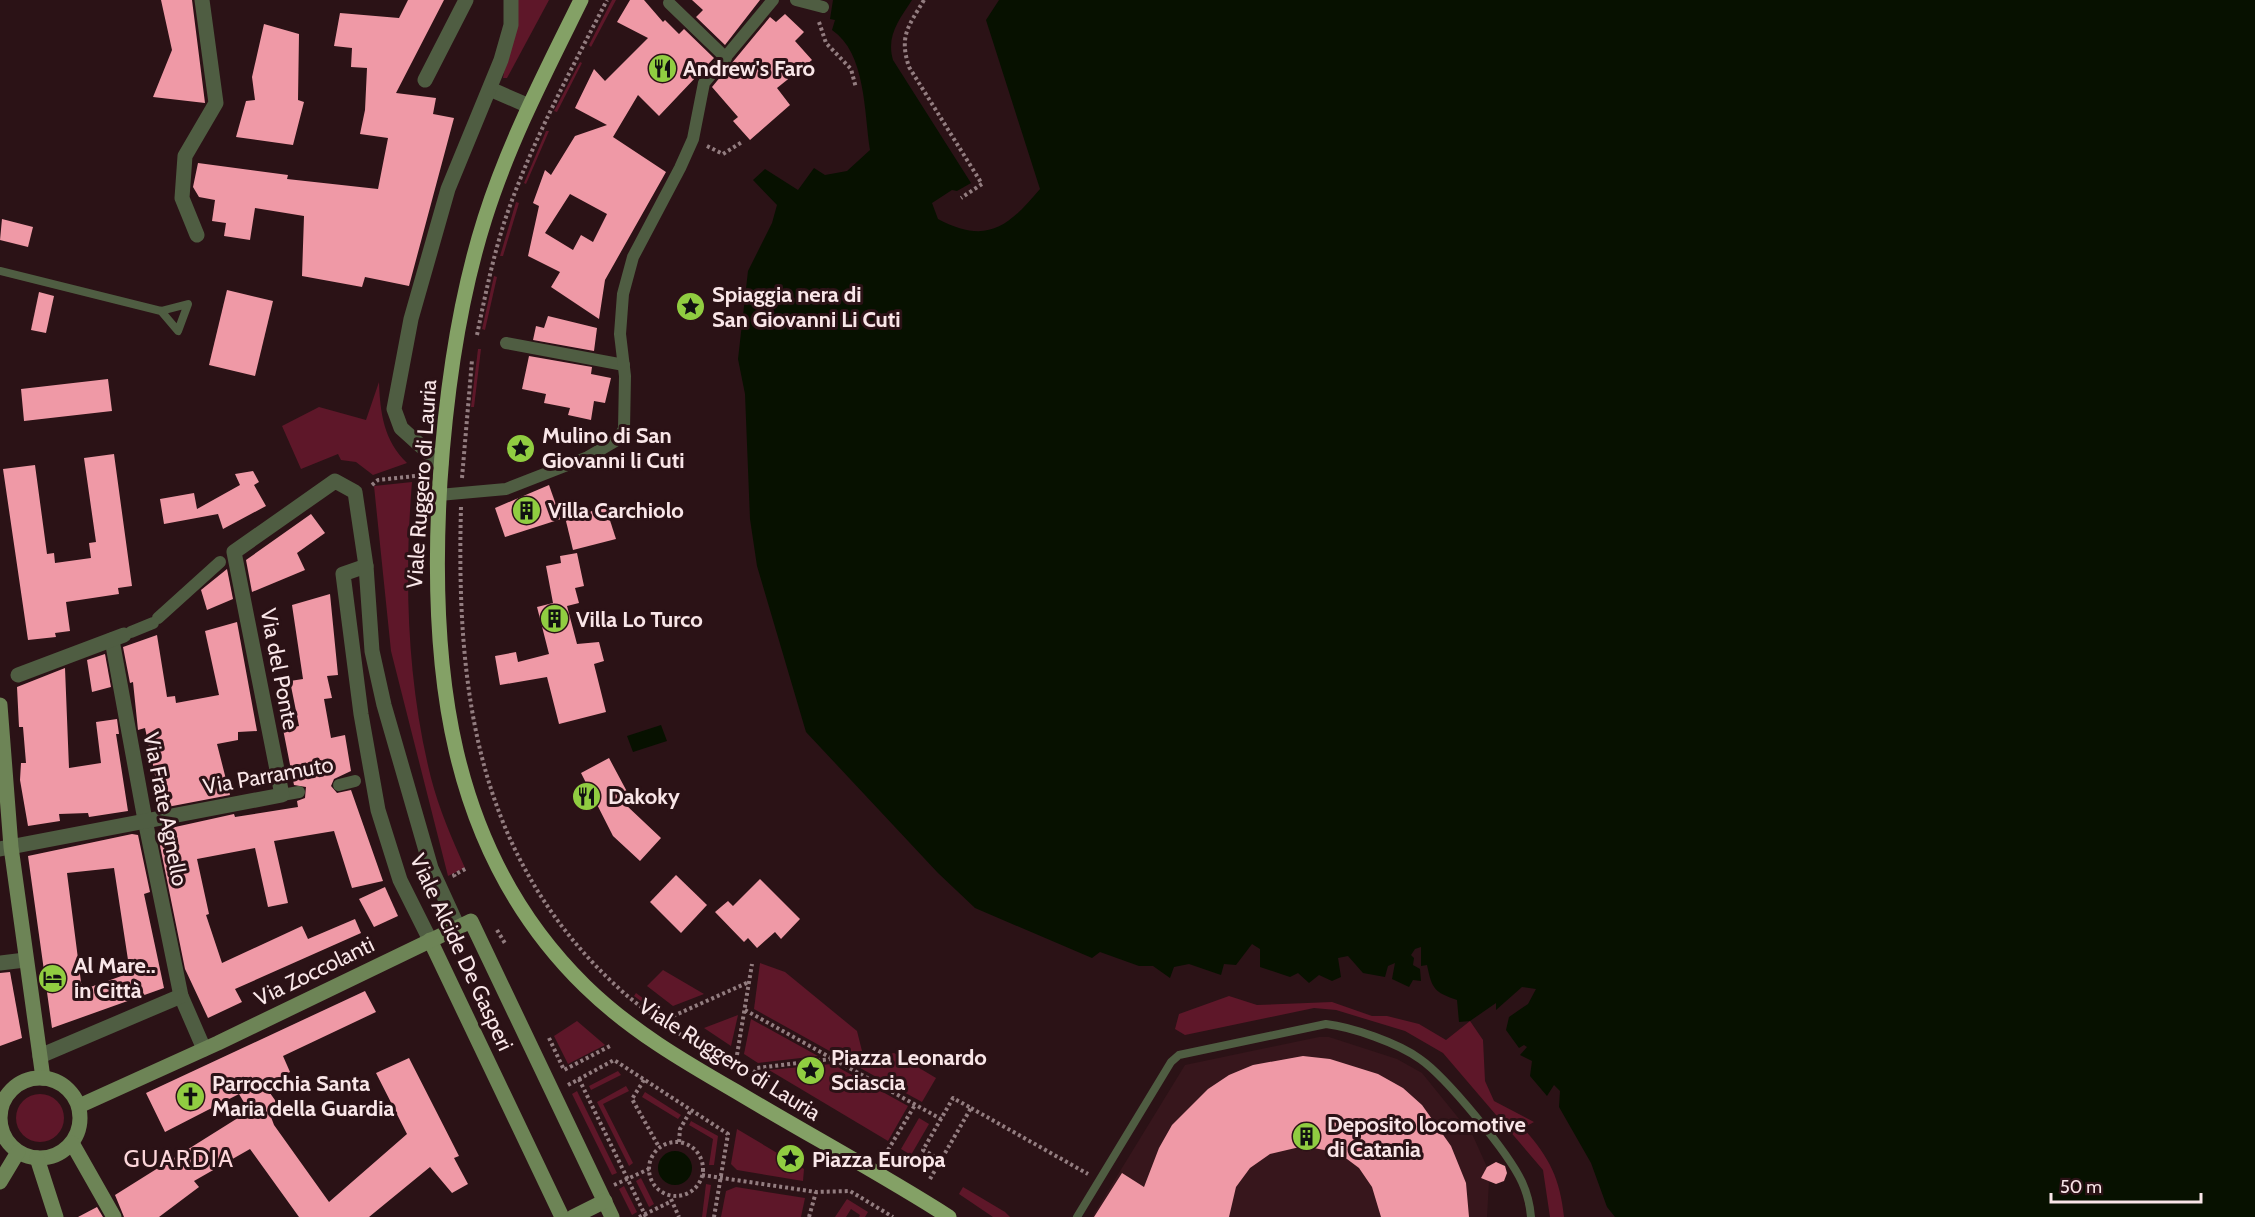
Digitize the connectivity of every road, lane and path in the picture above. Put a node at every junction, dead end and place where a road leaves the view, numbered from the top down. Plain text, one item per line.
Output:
1 (202, 0) edge
2 (466, 0) edge
3 (511, 0) edge
4 (581, 0) edge
5 (607, 0) edge
6 (773, 0) edge
7 (796, 0) edge
8 (924, 0) edge
9 (669, 3) dead end
10 (823, 7) dead end
11 (826, 43) dead end
12 (726, 58) junction
13 (425, 80) dead end
14 (856, 88) dead end
15 (490, 89) junction
16 (529, 106) junction
17 (693, 139) junction
18 (742, 142) dead end
19 (962, 198) dead end
20 (197, 235) dead end
21 (0, 271) edge
22 (161, 311) dead end
23 (476, 338) dead end
24 (506, 343) dead end
25 (474, 348) dead end
26 (624, 365) junction
27 (441, 464) junction
28 (416, 476) dead end
29 (335, 482) joint
30 (372, 484) dead end
31 (462, 494) junction
32 (439, 495) junction
33 (220, 562) dead end
34 (366, 566) junction
35 (122, 636) junction
36 (18, 675) dead end
37 (0, 705) edge
38 (1, 736) edge
39 (355, 782) dead end
40 (339, 785) dead end
41 (299, 792) dead end
42 (282, 795) junction
43 (145, 820) junction
44 (6, 848) edge
45 (467, 868) dead end
46 (454, 875) dead end
47 (464, 924) junction
48 (495, 928) dead end
49 (430, 940) junction
50 (506, 945) dead end
51 (25, 960) junction
52 (0, 963) edge
53 (752, 964) dead end
54 (749, 982) junction
55 (180, 990) junction
56 (745, 1010) junction
57 (673, 1016) dead end
58 (549, 1038) dead end
59 (211, 1046) junction
60 (612, 1046) dead end
61 (737, 1055) dead end
62 (40, 1056) junction
63 (833, 1059) junction
64 (720, 1060) dead end
65 (743, 1074) dead end
66 (43, 1078) junction
67 (751, 1078) junction
68 (579, 1079) junction
69 (644, 1080) junction
70 (761, 1084) dead end
71 (566, 1086) dead end
72 (915, 1105) junction
73 (79, 1106) junction
74 (971, 1108) junction
75 (691, 1110) junction
76 (941, 1119) junction
77 (0, 1123) edge
78 (679, 1142) junction
79 (72, 1143) junction
80 (659, 1147) junction
81 (888, 1150) dead end
82 (18, 1152) junction
83 (37, 1158) junction
84 (941, 1160) junction
85 (649, 1168) junction
86 (702, 1175) junction
87 (720, 1177) junction
88 (627, 1178) junction
89 (930, 1179) dead end
90 (1100, 1180) junction
91 (0, 1182) edge
92 (614, 1185) dead end
93 (816, 1192) junction
94 (671, 1199) junction
95 (605, 1201) junction
96 (645, 1216) edge
97 (56, 1217) edge
98 (114, 1217) edge
99 (562, 1217) edge
100 (573, 1217) edge
101 (612, 1217) edge
102 (639, 1217) edge
103 (679, 1217) edge
104 (714, 1217) edge
105 (809, 1217) edge
106 (893, 1217) edge
107 (949, 1217) edge
108 (1077, 1217) edge
109 (1531, 1217) edge

1 - 20 street
2 - 13 street
3 - 15 street
4 - 16 main road, Viale Ruggero di Lauria
5 - 23 path
6 - 12 street
7 - 10 street
8 - 19 path
9 - 12 street
11 - 14 path
12 - 17 street
15 - 16 street
15 - 27 street
16 - 27 main road, Viale Ruggero di Lauria
17 - 18 path
17 - 26 street
21 - 22 lane
24 - 26 street
25 - 31 path
26 - 31 street
27 - 32 main road, Viale Ruggero di Lauria
28 - 30 path
29 - 34 street, Viale Alcide De Gasperi
29 - 42 street, Via del Ponte
31 - 32 street
31 - 64 path
32 - 107 main road, Viale Ruggero di Lauria
33 - 35 street
34 - 47 street, Viale Alcide De Gasperi
34 - 49 street, Viale Alcide De Gasperi
35 - 36 street
35 - 43 street, Via Frate Agnello
37 - 38 main road
38 - 44 main road
39 - 40 street, Via Parramuto
41 - 42 street, Via Parramuto
42 - 43 street, Via Parramuto
43 - 44 street, Via Parramuto
43 - 55 street, Via Frate Agnello
44 - 51 main road
45 - 46 path
47 - 49 main road, Via Zoccolanti
47 - 95 main road, Viale Alcide De Gasperi
48 - 50 path
49 - 59 main road, Via Zoccolanti
49 - 99 main road, Viale Alcide De Gasperi
51 - 52 street
51 - 62 main road
53 - 54 path
54 - 56 path
54 - 57 path
55 - 59 street, Via Frate Agnello
55 - 62 street
56 - 61 path
56 - 63 path
58 - 60 path
59 - 73 main road, Via Zoccolanti
62 - 66 main road
63 - 67 path
63 - 72 path
65 - 67 path
66 - 73 main road
66 - 77 main road
67 - 70 path
68 - 69 path
68 - 71 path
68 - 88 path
69 - 75 path
69 - 80 path
72 - 76 path
72 - 81 path
73 - 79 main road
74 - 76 path
74 - 84 path
74 - 90 path
75 - 78 path
75 - 87 path
76 - 84 path
77 - 82 main road
78 - 80 path
78 - 86 path
79 - 83 main road
79 - 98 main road
80 - 85 path
82 - 83 main road
82 - 91 main road
83 - 97 main road
84 - 89 path
85 - 88 path
85 - 94 path
86 - 87 path
86 - 94 path
87 - 93 path
87 - 104 path
88 - 92 path
88 - 96 path
90 - 108 lane
90 - 109 lane
93 - 105 path
93 - 106 path
94 - 96 path
94 - 103 path
95 - 100 main road
95 - 101 main road, Viale Alcide De Gasperi
96 - 102 path

